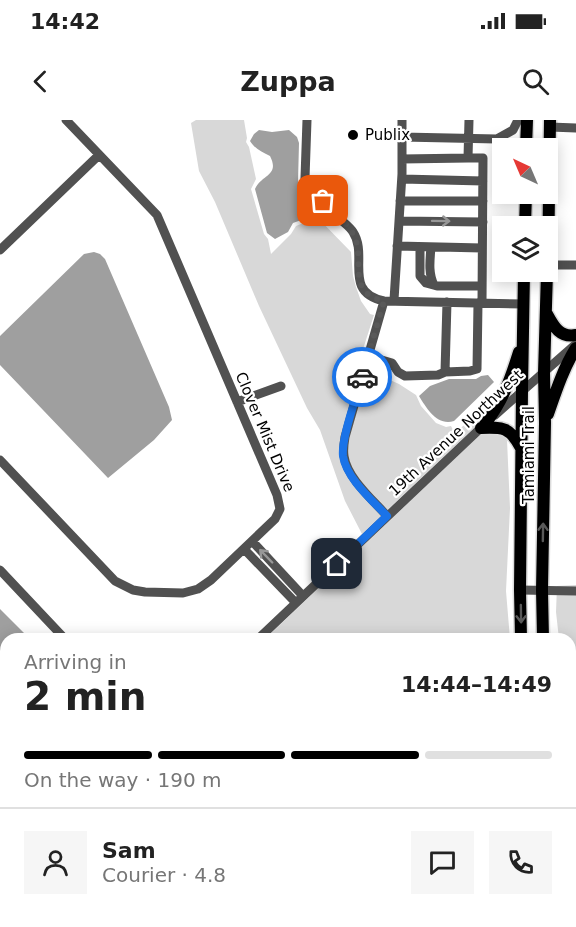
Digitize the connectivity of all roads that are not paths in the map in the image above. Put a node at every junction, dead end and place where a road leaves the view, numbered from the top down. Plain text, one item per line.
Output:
1 (66, 120) edge
2 (307, 120) edge
3 (402, 120) edge
4 (469, 120) edge
5 (518, 120) edge
6 (527, 120) edge
7 (550, 123) edge
8 (576, 128) edge
9 (402, 137) junction
10 (469, 138) junction
11 (499, 138) edge
12 (526, 138) edge
13 (492, 139) edge
14 (99, 155) junction
15 (468, 158) junction
16 (402, 159) junction
17 (402, 179) junction
18 (483, 181) junction
19 (400, 201) junction
20 (483, 201) junction
21 (549, 216) edge
22 (399, 221) junction
23 (483, 222) junction
24 (397, 246) junction
25 (420, 247) junction
26 (431, 247) junction
27 (482, 248) junction
28 (0, 250) edge
29 (576, 265) edge
30 (558, 267) edge
31 (524, 282) edge
32 (548, 282) edge
33 (434, 285) junction
34 (482, 286) junction
35 (394, 300) junction
36 (384, 301) junction
37 (447, 302) junction
38 (480, 303) junction
39 (524, 304) junction
40 (547, 314) junction
41 (576, 335) edge
42 (523, 339) junction
43 (576, 346) edge
44 (368, 356) junction
45 (445, 372) junction
46 (544, 373) junction
47 (281, 386) dead end
48 (522, 391) junction
49 (237, 402) junction
50 (545, 423) junction
51 (483, 426) junction
52 (522, 450) junction
53 (0, 460) edge
54 (387, 516) junction
55 (252, 541) junction
56 (244, 549) junction
57 (0, 570) edge
58 (281, 571) junction
59 (273, 579) junction
60 (520, 590) junction
61 (542, 590) junction
62 (576, 591) edge
63 (303, 596) junction
64 (296, 603) junction
65 (59, 633) edge
66 (264, 633) edge
67 (521, 633) edge
68 (543, 633) edge

1 - 14 street, Clover Mist Drive
2 - 36 street
3 - 9 street
4 - 10 street
5 - 11 street
6 - 12 main road
7 - 8 street
7 - 21 main road, Tamiami Trail
9 - 10 street
9 - 16 street
10 - 13 street
10 - 15 street
14 - 28 street
14 - 49 street, Clover Mist Drive
15 - 16 street
15 - 18 street
16 - 17 street
17 - 18 street
17 - 19 street
18 - 20 street
19 - 20 street
19 - 22 street
20 - 23 street
22 -> 23 street
22 - 24 street
23 - 27 street
24 - 25 street
24 - 35 street
25 - 26 street
25 - 33 street
26 - 27 street
26 - 33 street
27 - 34 street
29 - 30 street
31 - 39 main road, Tamiami Trail
32 - 40 main road, Tamiami Trail
33 - 34 street
34 - 38 street
35 - 36 street
35 - 37 street
36 - 44 street
37 - 38 street
37 - 45 street
38 - 39 street
38 - 45 street
39 - 42 main road, Tamiami Trail
40 - 41 main road
40 - 46 main road, Tamiami Trail
42 - 48 main road, Tamiami Trail
42 - 51 main road
43 - 46 street, 19th Avenue Northwest
43 - 50 main road
44 - 45 street
44 - 54 street
46 - 48 street, 19th Avenue Northwest
46 - 50 main road, Tamiami Trail
47 - 49 street
48 - 51 street, 19th Avenue Northwest
48 - 52 main road, Tamiami Trail
49 - 55 street, Clover Mist Drive
61 -> 50 main road, Tamiami Trail
51 - 52 main road
51 - 54 street, 19th Avenue Northwest
52 - 60 main road, Tamiami Trail
53 - 56 street, Clover Mist Drive
54 - 63 street, 19th Avenue Northwest
55 - 56 street, Clover Mist Drive
58 -> 55 street
56 - 59 street
57 - 65 street
58 - 59 street
58 - 63 street
59 - 64 street
60 - 61 street
60 -> 67 main road, Tamiami Trail
61 - 62 street
61 - 68 main road, Tamiami Trail
63 - 64 street, 19th Avenue Northwest
64 - 66 street, 19th Avenue Northwest

